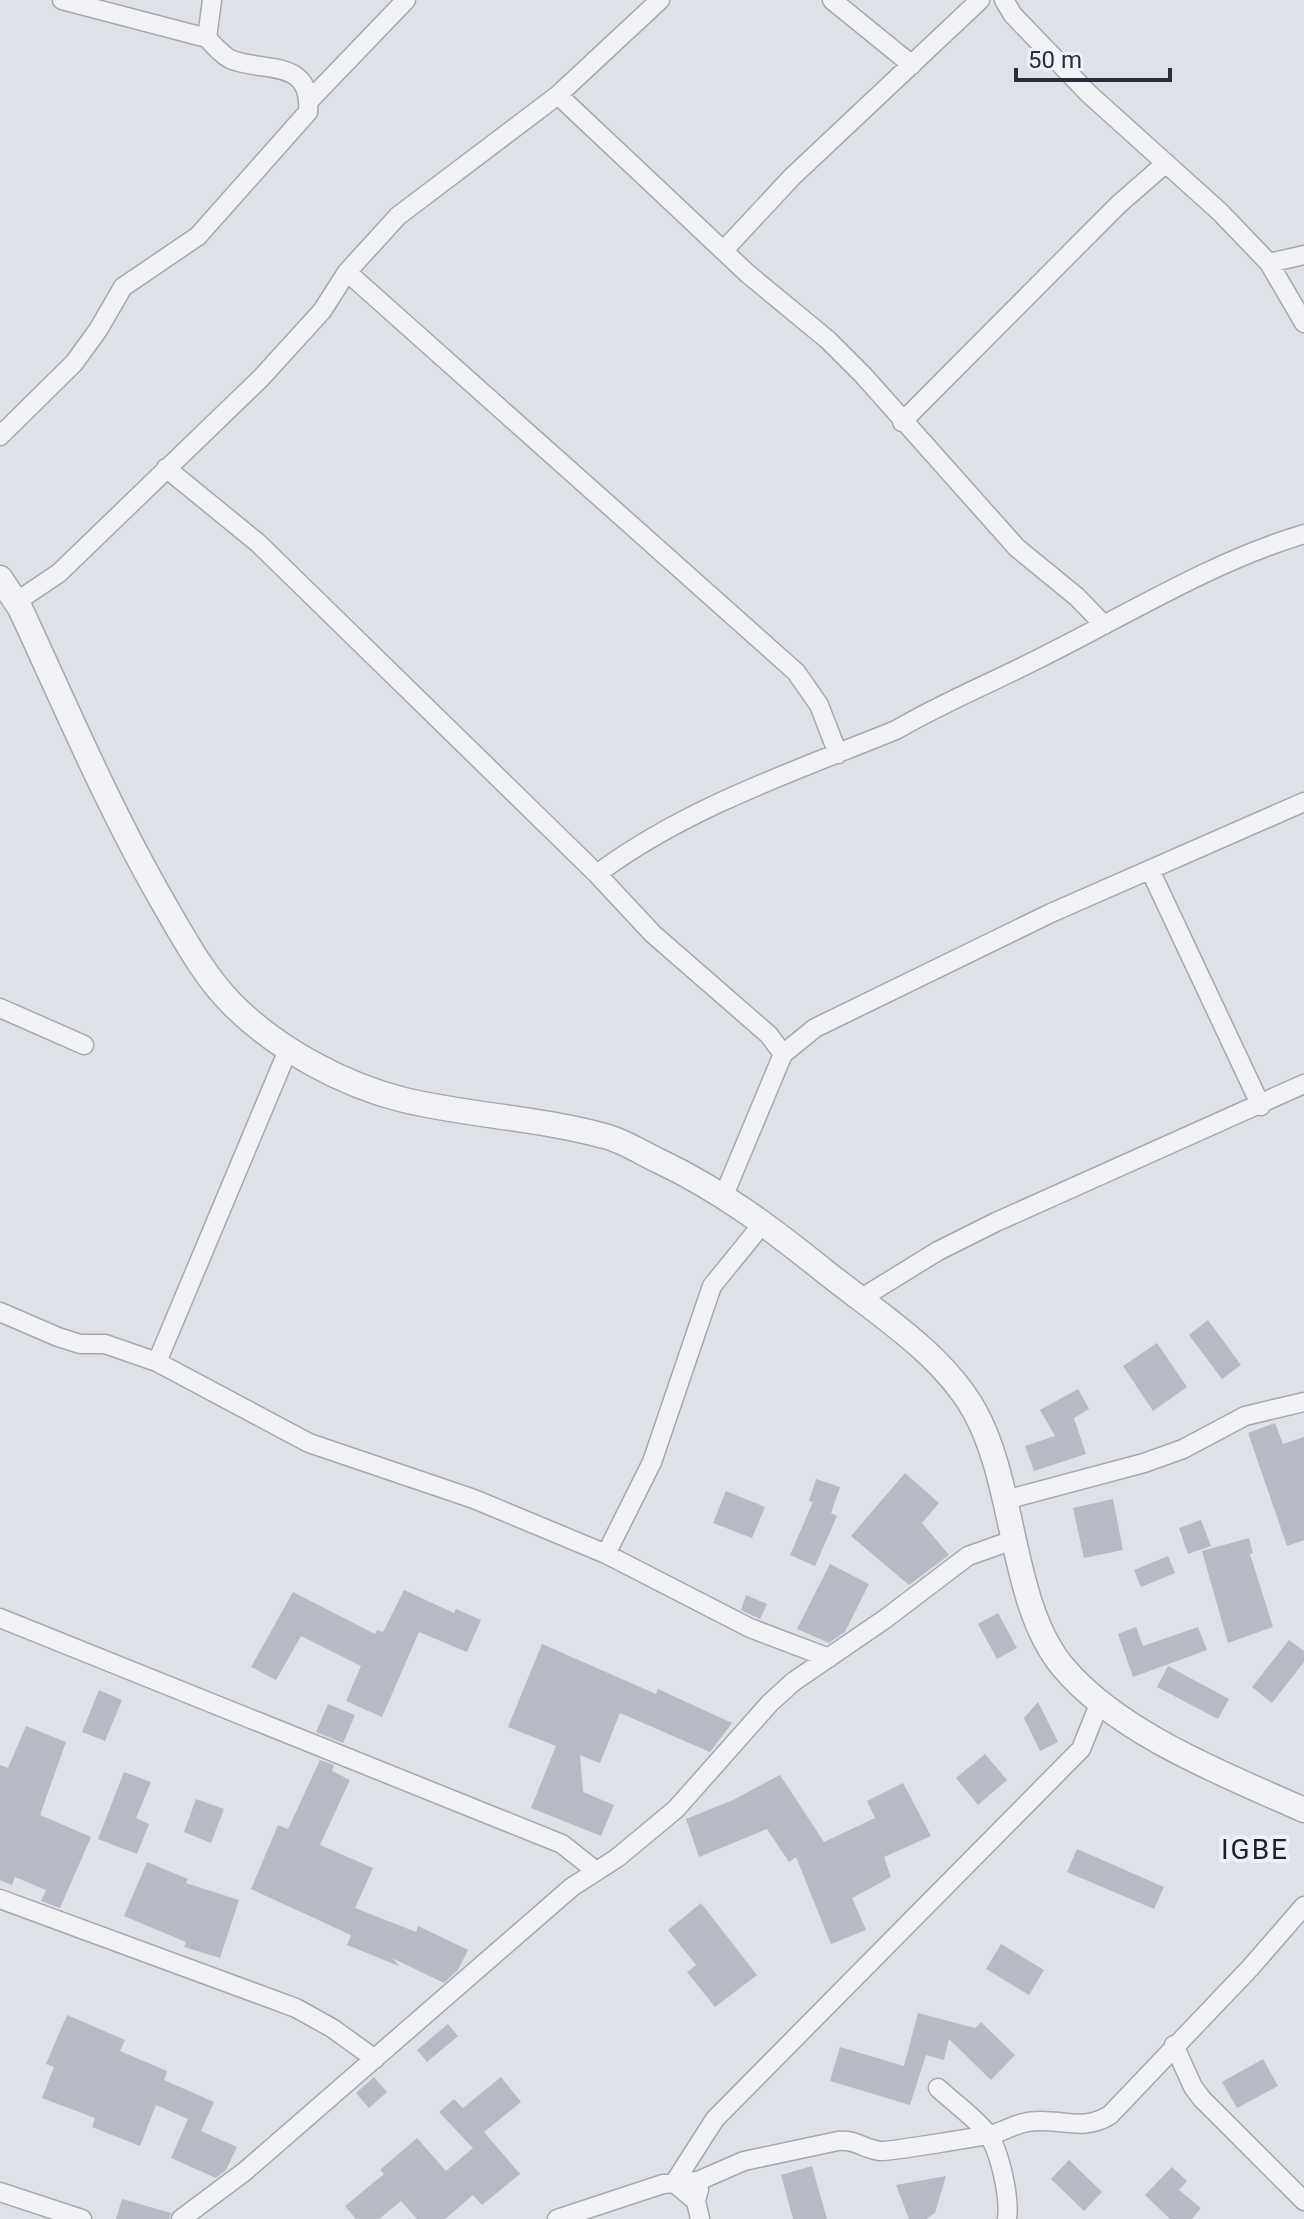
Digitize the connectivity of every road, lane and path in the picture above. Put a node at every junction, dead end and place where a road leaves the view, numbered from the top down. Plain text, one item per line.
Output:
1 (62, 0) edge
2 (212, 0) edge
3 (406, 0) edge
4 (660, 0) edge
5 (832, 0) edge
6 (980, 0) edge
7 (1004, 0) edge
8 (207, 38) junction
9 (912, 65) junction
10 (558, 95) junction
11 (309, 101) junction
12 (1166, 163) junction
13 (724, 250) junction
14 (1304, 255) edge
15 (1269, 263) junction
16 (347, 272) junction
17 (1304, 323) edge
18 (902, 422) junction
19 (0, 436) edge
20 (166, 468) junction
21 (1304, 534) edge
22 (0, 578) edge
23 (16, 602) junction
24 (1104, 625) junction
25 (838, 754) junction
26 (1304, 802) edge
27 (1150, 870) junction
28 (597, 874) junction
29 (0, 1008) edge
30 (84, 1045) dead end
31 (288, 1050) junction
32 (783, 1054) junction
33 (1304, 1084) edge
34 (1261, 1106) junction
35 (724, 1195) junction
36 (764, 1222) junction
37 (860, 1299) junction
38 (0, 1312) edge
39 (157, 1362) junction
40 (1304, 1402) edge
41 (1005, 1500) junction
42 (1016, 1539) junction
43 (606, 1554) junction
44 (0, 1618) edge
45 (829, 1658) junction
46 (1100, 1702) junction
47 (1304, 1810) edge
48 (596, 1871) junction
49 (0, 1899) edge
50 (1304, 1906) edge
51 (1174, 2045) junction
52 (375, 2059) junction
53 (938, 2088) dead end
54 (987, 2133) junction
55 (702, 2179) junction
56 (674, 2183) junction
57 (0, 2192) edge
58 (1304, 2201) edge
59 (698, 2210) edge
60 (82, 2219) edge
61 (181, 2219) edge
62 (557, 2219) edge
63 (1007, 2219) edge

1 - 8 street
2 - 8 street
3 - 11 street
4 - 10 street
5 - 9 street
6 - 9 street
7 - 12 street
8 - 11 street
9 - 13 street
10 - 13 street
10 - 16 street
11 - 19 street
12 - 15 street
12 - 18 street
13 - 18 street
14 - 15 street
15 - 17 street
16 - 20 street
16 - 25 street
18 - 24 street
20 - 23 street
20 - 28 street
21 - 24 street
22 - 23 street
23 - 31 street
24 - 25 street
25 - 28 street
26 - 27 street
27 - 32 street
27 - 34 street
28 - 32 street
29 - 30 street
31 - 35 street
31 - 39 street
32 - 35 street
33 - 34 street
34 - 37 street
35 - 36 street
36 - 37 street
36 - 43 street
37 - 41 street
38 - 39 street
39 - 43 street
40 - 41 street
41 - 42 street
42 - 45 street
42 - 46 street
43 - 45 street
44 - 48 street
45 - 48 street
46 - 47 street
46 - 56 street
48 - 52 street
49 - 52 street
50 - 51 street
51 - 54 street
51 - 58 street
52 - 61 street
53 - 54 street
54 - 55 street
54 - 63 street
55 - 56 street
55 - 59 street
56 - 59 street
56 - 62 street
57 - 60 street

